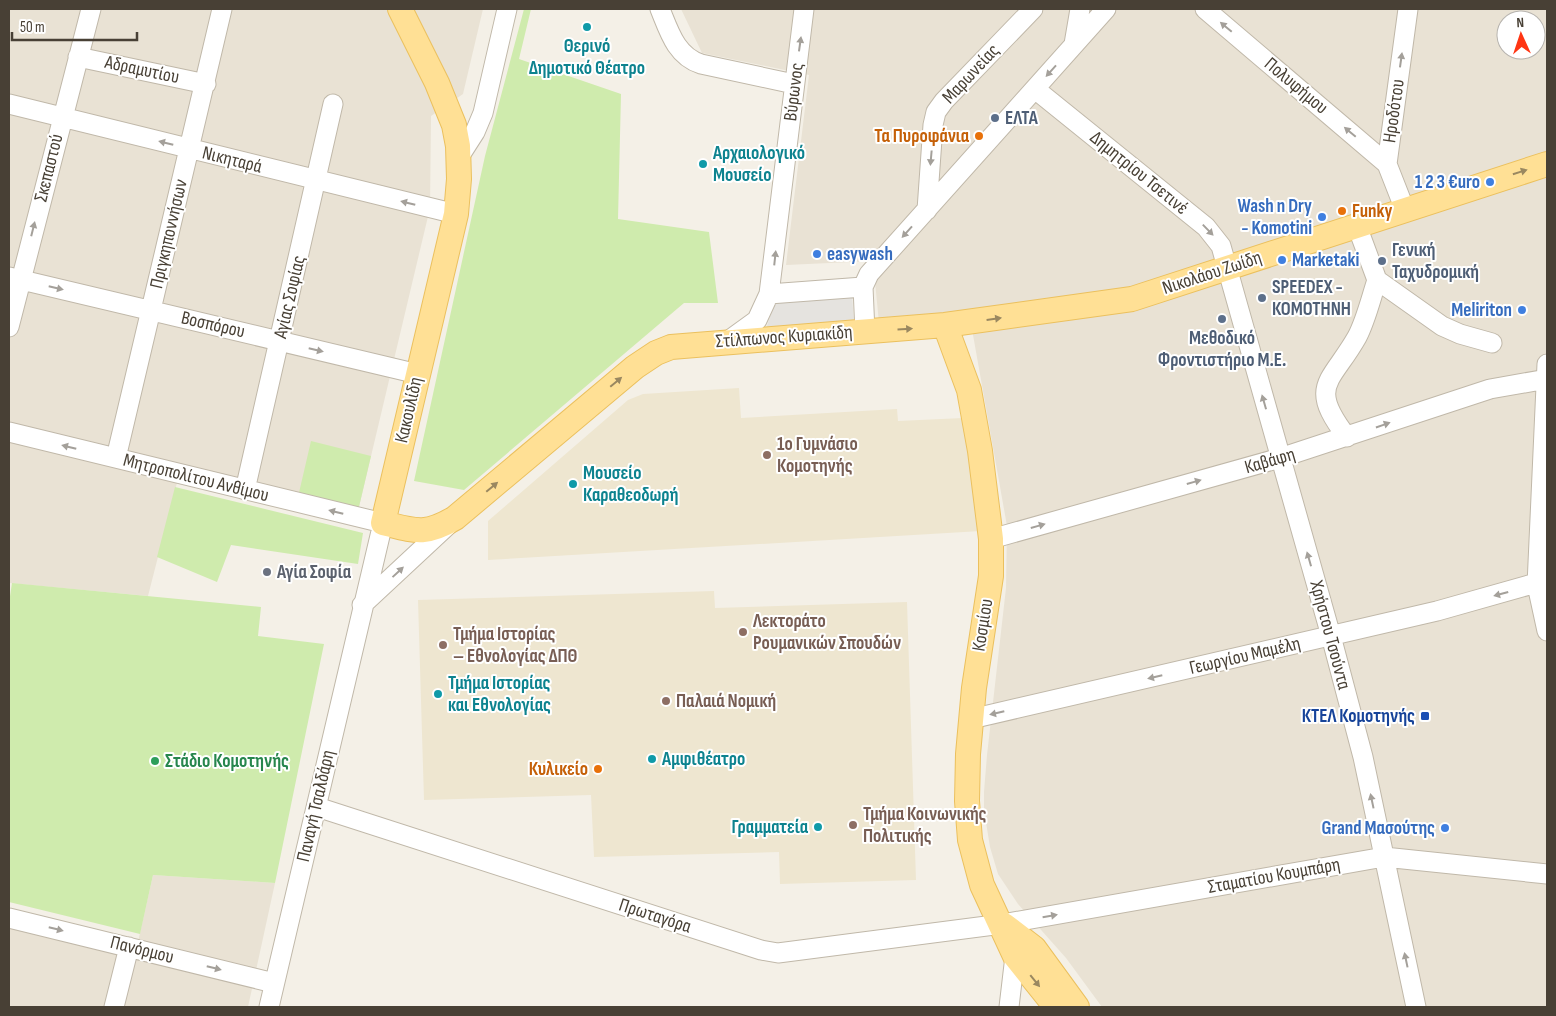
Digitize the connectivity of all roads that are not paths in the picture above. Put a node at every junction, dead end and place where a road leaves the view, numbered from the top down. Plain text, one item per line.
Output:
1 (222, 9) edge
2 (400, 9) edge
3 (507, 9) edge
4 (660, 9) edge
5 (804, 9) edge
6 (1034, 9) edge
7 (1080, 9) edge
8 (1106, 9) edge
9 (1205, 9) edge
10 (1408, 9) edge
11 (88, 12) edge
12 (1074, 45) junction
13 (78, 57) junction
14 (206, 84) junction
15 (794, 84) junction
16 (1035, 89) junction
17 (9, 104) edge
18 (333, 104) dead end
19 (62, 118) junction
20 (188, 149) junction
21 (459, 157) junction
22 (1387, 164) junction
23 (1547, 164) edge
24 (316, 180) junction
25 (927, 210) junction
26 (1405, 210) junction
27 (456, 214) junction
28 (1357, 226) junction
29 (1227, 268) junction
30 (15, 278) edge
31 (1377, 280) junction
32 (864, 287) junction
33 (769, 294) junction
34 (152, 310) junction
35 (946, 326) junction
36 (9, 327) edge
37 (865, 332) junction
38 (279, 341) junction
39 (728, 341) junction
40 (1492, 343) dead end
41 (418, 374) junction
42 (1547, 374) edge
43 (9, 432) edge
44 (1348, 437) junction
45 (116, 458) junction
46 (1280, 458) junction
47 (245, 490) junction
48 (455, 518) junction
49 (383, 523) junction
50 (991, 539) junction
51 (1542, 582) edge
52 (362, 605) junction
53 (1547, 631) edge
54 (1331, 636) junction
55 (971, 719) junction
56 (317, 807) junction
57 (1384, 857) junction
58 (1547, 874) edge
59 (9, 918) edge
60 (1002, 924) junction
61 (129, 947) junction
62 (1016, 956) junction
63 (274, 983) junction
64 (114, 1007) edge
65 (269, 1007) edge
66 (1009, 1007) edge
67 (1056, 1007) edge
68 (1077, 1007) edge
69 (1416, 1007) edge

1 - 14 street, Πριγκηποννήσων
2 - 21 main road, Κακουλίδη
3 - 21 street
4 - 15 street
15 -> 5 street, Βύρωνος
6 -> 25 street, Μαρωνείας
7 - 12 street
8 - 12 street
22 -> 9 street, Πολυφήμου
22 -> 10 street, Ηροδότου
11 - 13 street, Σκεπαστού
12 -> 16 street
13 - 14 street, Αδραμυτίου
13 - 19 street, Σκεπαστού
14 - 20 street, Πριγκηποννήσων
33 -> 15 street, Βύρωνος
16 - 25 street
16 -> 29 street, Δημητρίου Τσετινέ
17 - 19 street, Νικηταρά
18 - 24 street, Αγίας Σοφίας
20 -> 19 street, Νικηταρά
30 -> 19 street, Σκεπαστού
20 - 24 street, Νικηταρά
20 - 34 street, Πριγκηποννήσων
21 - 27 main road, Κακουλίδη
22 - 26 street, Ηροδότου
26 -> 23 main road, Νικολάου Ζωίδη
27 -> 24 street, Νικηταρά
24 - 38 street, Αγίας Σοφίας
25 -> 32 street
26 - 28 main road, Νικολάου Ζωίδη
27 - 41 main road, Κακουλίδη
28 - 29 main road, Νικολάου Ζωίδη
28 - 31 street
35 -> 29 main road, Νικολάου Ζωίδη
46 -> 29 street, Χρήστου Τσούντα
30 -> 34 street, Βοσπόρου
30 - 36 street, Σκεπαστού
31 - 40 street
31 - 44 street
32 - 33 street
32 - 37 street, Στίλπωνος Κυριακίδη
33 - 39 street, Βύρωνος
34 - 38 street, Βοσπόρου
34 - 45 street, Πριγκηποννήσων
37 -> 35 main road, Νικολάου Ζωίδη
35 - 50 main road, Κοσμίου
37 - 39 main road, Στίλπωνος Κυριακίδη
38 -> 41 street, Βοσπόρου
38 - 47 street, Αγίας Σοφίας
48 -> 39 main road, Στίλπωνος Κυριακίδη
41 - 49 main road, Κακουλίδη
44 -> 42 street, Καβάφη
42 - 51 street
45 -> 43 street, Μητροπολίτου Ανθίμου
44 - 46 street, Καβάφη
45 - 47 street, Μητροπολίτου Ανθίμου
50 -> 46 street, Καβάφη
54 -> 46 street, Χρήστου Τσούντα
49 -> 47 street, Μητροπολίτου Ανθίμου
48 - 49 main road, Στίλπωνος Κυριακίδη
52 -> 48 street
49 - 52 street, Κακουλίδη
50 - 55 main road, Κοσμίου
51 - 53 street
51 -> 54 street, Γεωργίου Μαμέλη
52 - 56 street, Παναγή Τσαλδάρη
54 -> 55 street, Γεωργίου Μαμέλη
57 -> 54 street, Χρήστου Τσούντα
55 - 60 main road, Κοσμίου
56 - 60 street, Πρωταγόρα
56 - 63 street, Παναγή Τσαλδάρη
57 - 58 street, Σταματίου Κουμπάρη
60 -> 57 street, Σταματίου Κουμπάρη
69 -> 57 street, Χρήστου Τσούντα
59 -> 61 street, Πανόρμου
60 - 62 main road, Κοσμίου
60 - 68 main road, Κοσμίου
61 -> 63 street, Πανόρμου
61 - 64 street
62 - 66 street
62 -> 67 main road, Κοσμίου
63 - 65 street, Παναγή Τσαλδάρη

